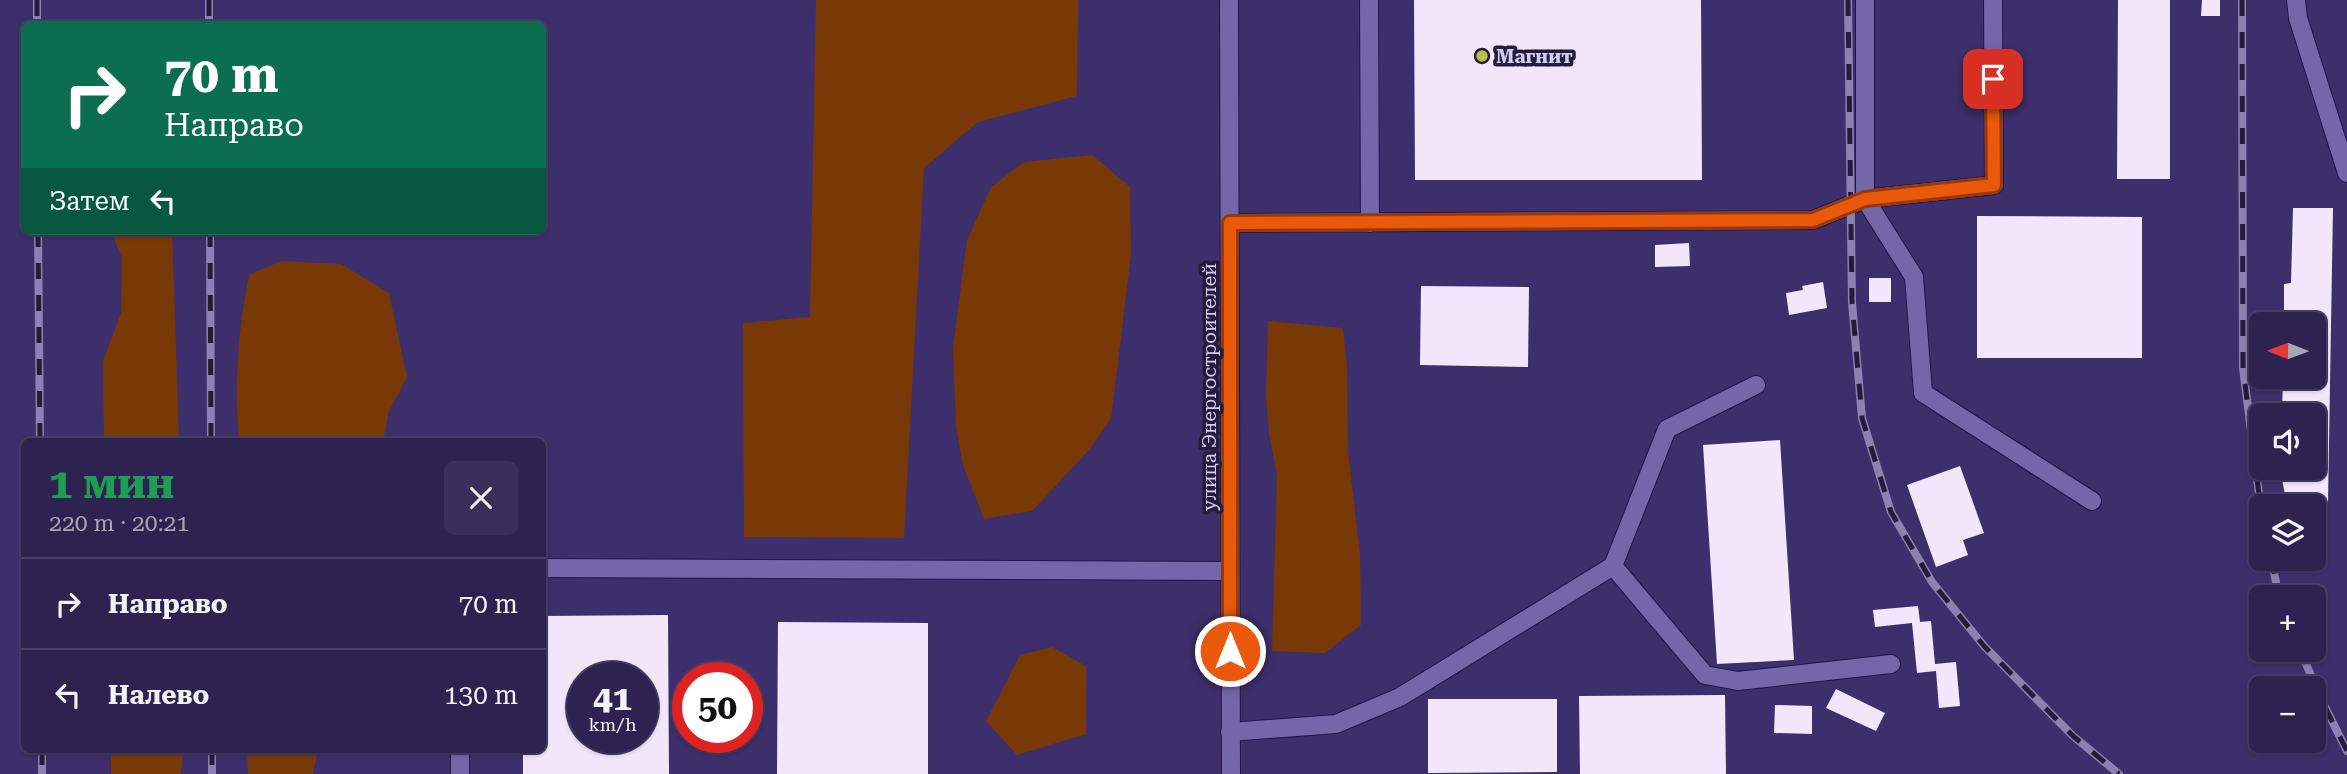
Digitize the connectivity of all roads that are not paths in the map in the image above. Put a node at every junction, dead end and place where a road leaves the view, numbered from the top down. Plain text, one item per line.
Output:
1 (1229, 0) edge
2 (1369, 0) edge
3 (1865, 0) edge
4 (1993, 0) edge
5 (2296, 0) edge
6 (2347, 173) edge
7 (1865, 199) junction
8 (1230, 223) junction
9 (1370, 223) junction
10 (1756, 385) dead end
11 (2092, 501) dead end
12 (1613, 566) junction
13 (546, 568) edge
14 (1230, 571) junction
15 (1891, 664) dead end
16 (1230, 732) junction
17 (460, 753) edge
18 (460, 774) edge
19 (1231, 774) edge

1 - 8 main road, улица Энергостроителей
2 - 9 main road
3 - 7 main road
4 - 7 main road
5 - 6 main road
7 - 9 main road
7 - 11 main road
8 - 9 main road
8 - 14 main road, улица Энергостроителей
10 - 12 main road
12 - 15 main road
12 - 16 main road
13 - 14 main road
14 - 16 main road, улица Энергостроителей
16 - 19 main road, улица Энергостроителей
17 - 18 main road

